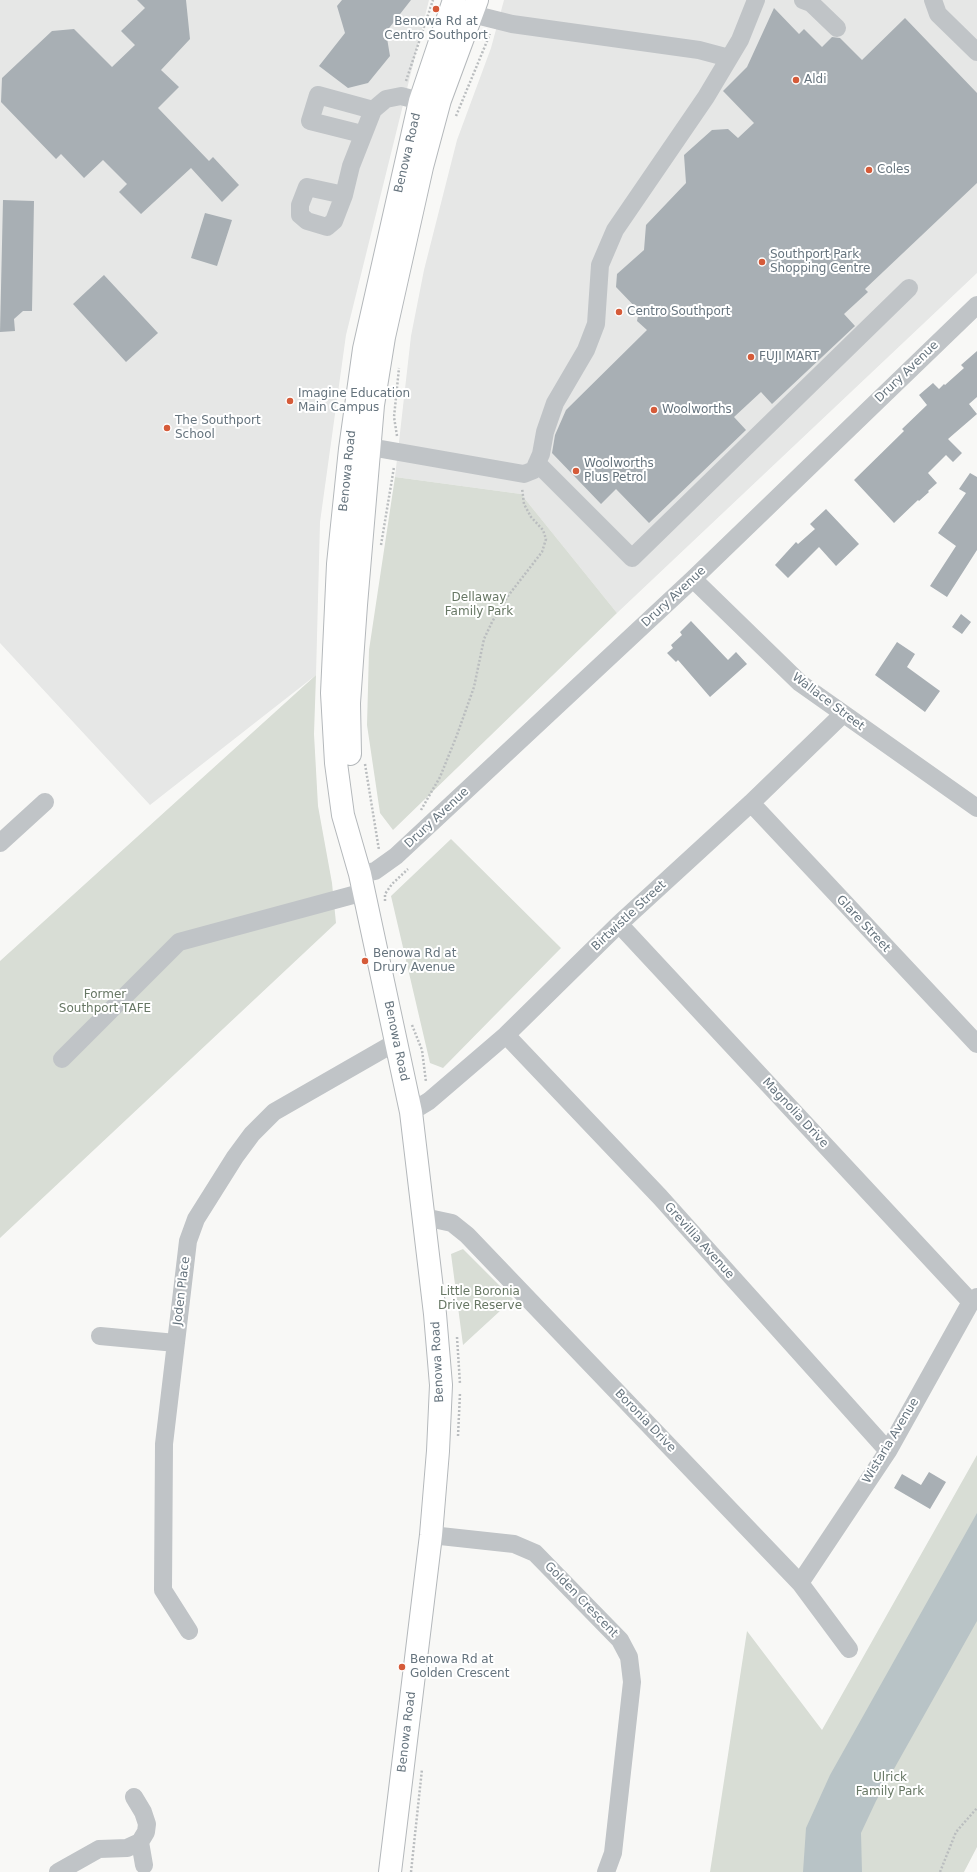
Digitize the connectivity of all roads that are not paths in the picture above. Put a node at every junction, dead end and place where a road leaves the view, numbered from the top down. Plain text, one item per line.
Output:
1 (454, 0) edge
2 (756, 0) edge
3 (803, 0) edge
4 (933, 0) edge
5 (475, 7) edge
6 (837, 28) dead end
7 (977, 52) edge
8 (728, 58) junction
9 (410, 99) junction
10 (373, 110) junction
11 (362, 134) junction
12 (344, 195) dead end
13 (910, 288) dead end
14 (977, 306) edge
15 (360, 447) junction
16 (530, 469) junction
17 (693, 579) junction
18 (842, 714) junction
19 (45, 802) dead end
20 (751, 803) junction
21 (977, 808) edge
22 (0, 843) edge
23 (360, 874) junction
24 (619, 924) junction
25 (506, 1035) junction
26 (396, 1042) junction
27 (977, 1044) edge
28 (62, 1059) dead end
29 (411, 1112) junction
30 (424, 1217) junction
31 (974, 1299) edge
32 (100, 1336) dead end
33 (176, 1343) junction
34 (888, 1451) junction
35 (431, 1535) junction
36 (800, 1583) junction
37 (189, 1631) dead end
38 (849, 1649) dead end
39 (134, 1797) dead end
40 (140, 1842) junction
41 (144, 1865) dead end
42 (58, 1872) edge
43 (390, 1872) edge
44 (606, 1872) edge

1 - 9 main road, Benowa Road
2 - 8 street
3 - 6 street
4 - 7 street
5 - 8 street
5 - 15 main road, Benowa Road
8 - 16 street
9 - 10 street
9 - 15 main road, Benowa Road
10 - 11 street
10 - 11 street
11 - 12 street
13 - 16 street
14 - 17 street, Drury Avenue
15 - 16 street
15 - 23 main road, Benowa Road
17 - 18 street, Wallace Street
17 - 23 street, Drury Avenue
18 - 20 street, Birtwistle Street
18 - 21 street, Wallace Street
19 - 22 street
20 - 24 street, Birtwistle Street
20 - 27 street, Glare Street
23 - 26 main road, Benowa Road
23 - 28 street, Drury Avenue
24 - 25 street, Birtwistle Street
24 - 31 street, Magnolia Drive
25 - 29 street, Birtwistle Street
25 - 34 street, Grevillia Avenue
26 - 29 main road, Benowa Road
26 - 33 street, Joden Place
29 - 30 main road, Benowa Road
30 - 35 main road, Benowa Road
30 - 36 street, Boronia Drive
31 - 34 street, Wistaria Avenue
32 - 33 street
33 - 37 street, Joden Place
34 - 36 street, Wistaria Avenue
35 - 43 main road, Benowa Road
35 - 44 street, Golden Crescent
36 - 38 street, Boronia Drive
39 - 40 street
40 - 41 street
40 - 42 street

